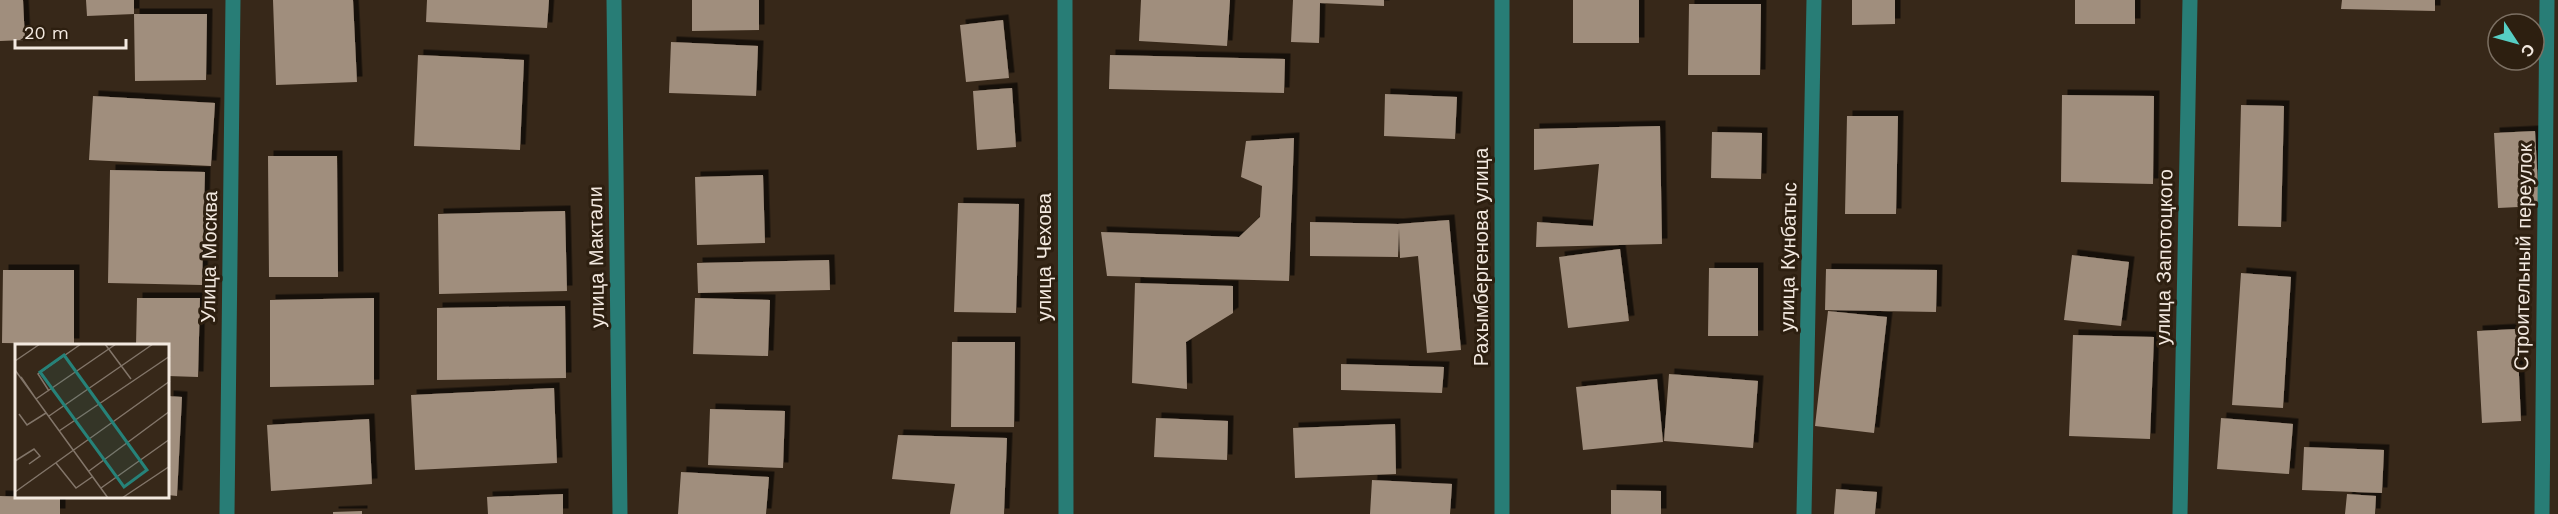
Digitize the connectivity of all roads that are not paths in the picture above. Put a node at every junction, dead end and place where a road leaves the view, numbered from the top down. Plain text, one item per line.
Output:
1 (233, 0) edge
2 (614, 0) edge
3 (1065, 0) edge
4 (1503, 0) edge
5 (1814, 0) edge
6 (2190, 0) edge
7 (2547, 0) edge
8 (227, 514) edge
9 (620, 514) edge
10 (1066, 514) edge
11 (1502, 514) edge
12 (1804, 514) edge
13 (2180, 514) edge
14 (2542, 514) edge

1 - 8 street, Улица Москва
2 - 9 street, улица Мактали
3 - 10 street, улица Чехова
4 - 11 street, Рахымбергенова улица
5 - 12 street, улица Кунбатыс
6 - 13 street, улица Запотоцкого
7 - 14 street, Строительный переулок

